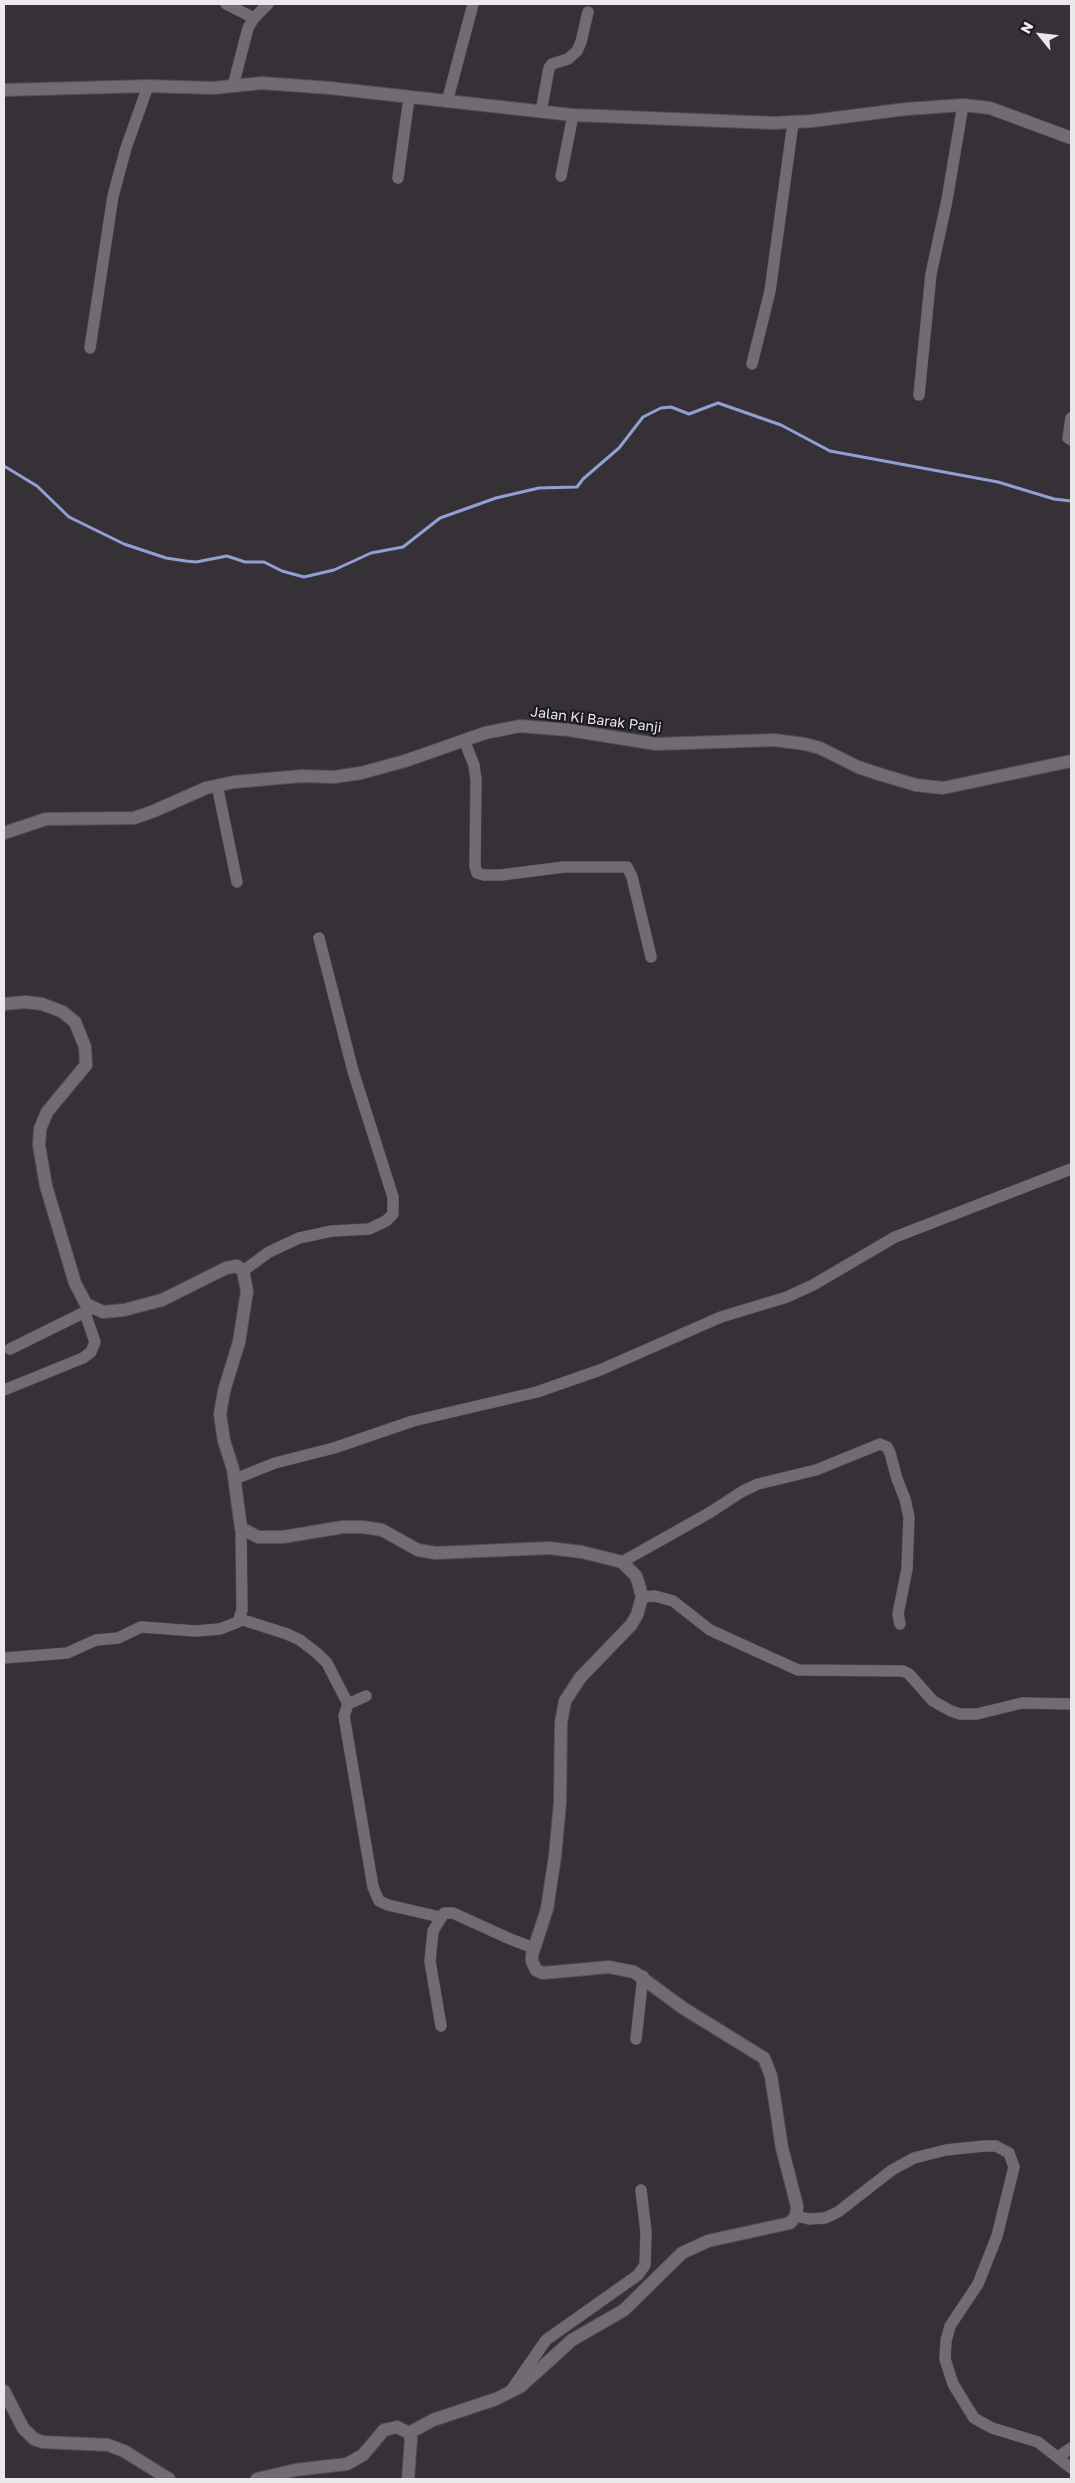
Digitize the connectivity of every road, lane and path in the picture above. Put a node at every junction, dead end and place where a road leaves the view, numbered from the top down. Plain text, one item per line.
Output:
1 (226, 4) edge
2 (268, 4) edge
3 (473, 4) edge
4 (588, 12) dead end
5 (254, 18) junction
6 (148, 86) junction
7 (232, 86) junction
8 (4, 90) edge
9 (409, 98) junction
10 (447, 102) junction
11 (963, 105) junction
12 (541, 112) junction
13 (573, 115) junction
14 (792, 123) junction
15 (1071, 138) edge
16 (561, 176) dead end
17 (398, 178) dead end
18 (90, 348) dead end
19 (752, 364) dead end
20 (919, 395) dead end
21 (1071, 418) edge
22 (1071, 440) edge
23 (464, 740) junction
24 (1071, 761) edge
25 (218, 785) junction
26 (4, 833) edge
27 (236, 882) dead end
28 (319, 938) dead end
29 (651, 957) dead end
30 (4, 1004) edge
31 (1071, 1169) edge
32 (243, 1271) junction
33 (88, 1311) junction
34 (10, 1348) dead end
35 (4, 1390) edge
36 (235, 1479) junction
37 (241, 1528) junction
38 (622, 1562) junction
39 (642, 1597) junction
40 (240, 1619) junction
41 (900, 1624) dead end
42 (4, 1658) edge
43 (366, 1696) dead end
44 (348, 1704) junction
45 (1071, 1704) edge
46 (440, 1917) junction
47 (534, 1948) junction
48 (643, 1976) junction
49 (441, 2026) dead end
50 (636, 2039) dead end
51 (640, 2190) dead end
52 (796, 2216) junction
53 (4, 2391) edge
54 (510, 2392) junction
55 (409, 2433) junction
56 (1071, 2448) edge
57 (1058, 2457) junction
58 (1071, 2468) edge
59 (169, 2479) edge
60 (257, 2479) edge
61 (408, 2479) edge

1 - 5 street
2 - 5 street
3 - 10 street
4 - 12 street
5 - 7 street
6 - 7 street
6 - 8 street
6 - 18 street
7 - 9 street
9 - 10 street
9 - 17 street
10 - 12 street
11 - 14 street
11 - 15 street
11 - 20 street
12 - 13 street
13 - 14 street
13 - 16 street
14 - 19 street
21 - 22 street
23 - 24 street, Jalan Ki Barak Panji
23 - 25 street, Jalan Ki Barak Panji
23 - 29 street
25 - 26 street, Jalan Ki Barak Panji
25 - 27 street
28 - 32 street
30 - 33 street
31 - 36 street
32 - 33 street
32 - 36 street
33 - 34 street
33 - 35 street
36 - 37 street
37 - 38 street
37 - 40 street
38 - 39 street
38 - 41 street
39 - 45 street
39 - 47 street
40 - 42 street
40 - 44 street
43 - 44 street
44 - 46 street
46 - 47 street
46 - 49 street
47 - 48 street
48 - 50 street
48 - 52 street
51 - 54 street
52 - 54 street
52 - 57 street
53 - 59 street
54 - 55 street
55 - 60 street
55 - 61 street
56 - 57 street
57 - 58 street

